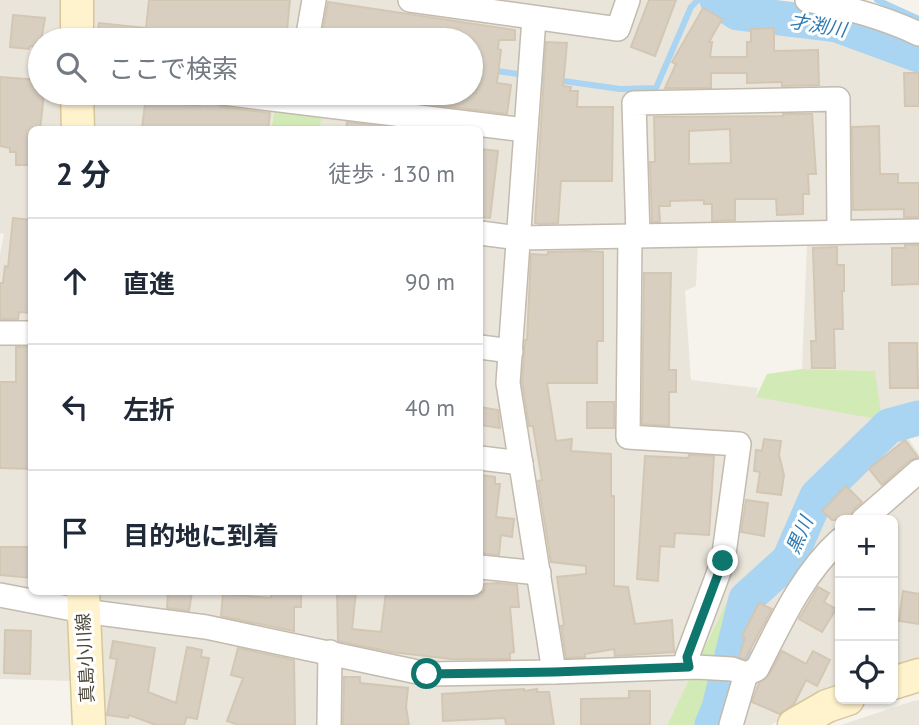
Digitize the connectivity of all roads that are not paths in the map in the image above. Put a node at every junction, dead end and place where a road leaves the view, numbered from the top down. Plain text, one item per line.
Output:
1 (77, 0) edge
2 (314, 0) edge
3 (410, 0) edge
4 (628, 0) edge
5 (807, 0) edge
6 (534, 18) junction
7 (77, 28) edge
8 (309, 28) edge
9 (919, 34) edge
10 (77, 105) edge
11 (352, 105) edge
12 (78, 126) edge
13 (525, 130) junction
14 (919, 231) edge
15 (839, 232) junction
16 (483, 233) edge
17 (634, 236) junction
18 (519, 238) junction
19 (0, 333) edge
20 (28, 333) edge
21 (483, 347) edge
22 (510, 351) junction
23 (483, 458) edge
24 (521, 463) junction
25 (919, 471) edge
26 (869, 515) edge
27 (835, 545) edge
28 (483, 566) edge
29 (539, 573) junction
30 (0, 596) edge
31 (83, 601) edge
32 (330, 652) junction
33 (693, 667) junction
34 (554, 672) junction
35 (746, 674) junction
36 (919, 675) edge
37 (898, 681) edge
38 (835, 703) edge
39 (89, 725) edge
40 (329, 725) edge
41 (731, 725) edge
42 (794, 725) edge

1 - 7 street
2 - 8 street
3 - 6 street
4 - 6 street
5 - 9 street
6 - 13 street
10 - 12 street
11 - 13 street
13 - 18 street
14 - 15 street
15 - 17 street
15 - 17 street
16 - 18 street
17 - 18 street
17 - 33 street
18 - 22 street
19 - 20 street
21 - 22 street
22 - 24 street
23 - 24 street
24 - 29 street
25 - 26 street
27 - 35 street
28 - 29 street
29 - 34 street
30 - 31 street
31 - 32 street
31 - 39 street, 真島小川線
32 - 34 street
32 - 40 street
33 - 34 street
33 - 35 street
35 - 41 street
36 - 37 street
38 - 42 street

